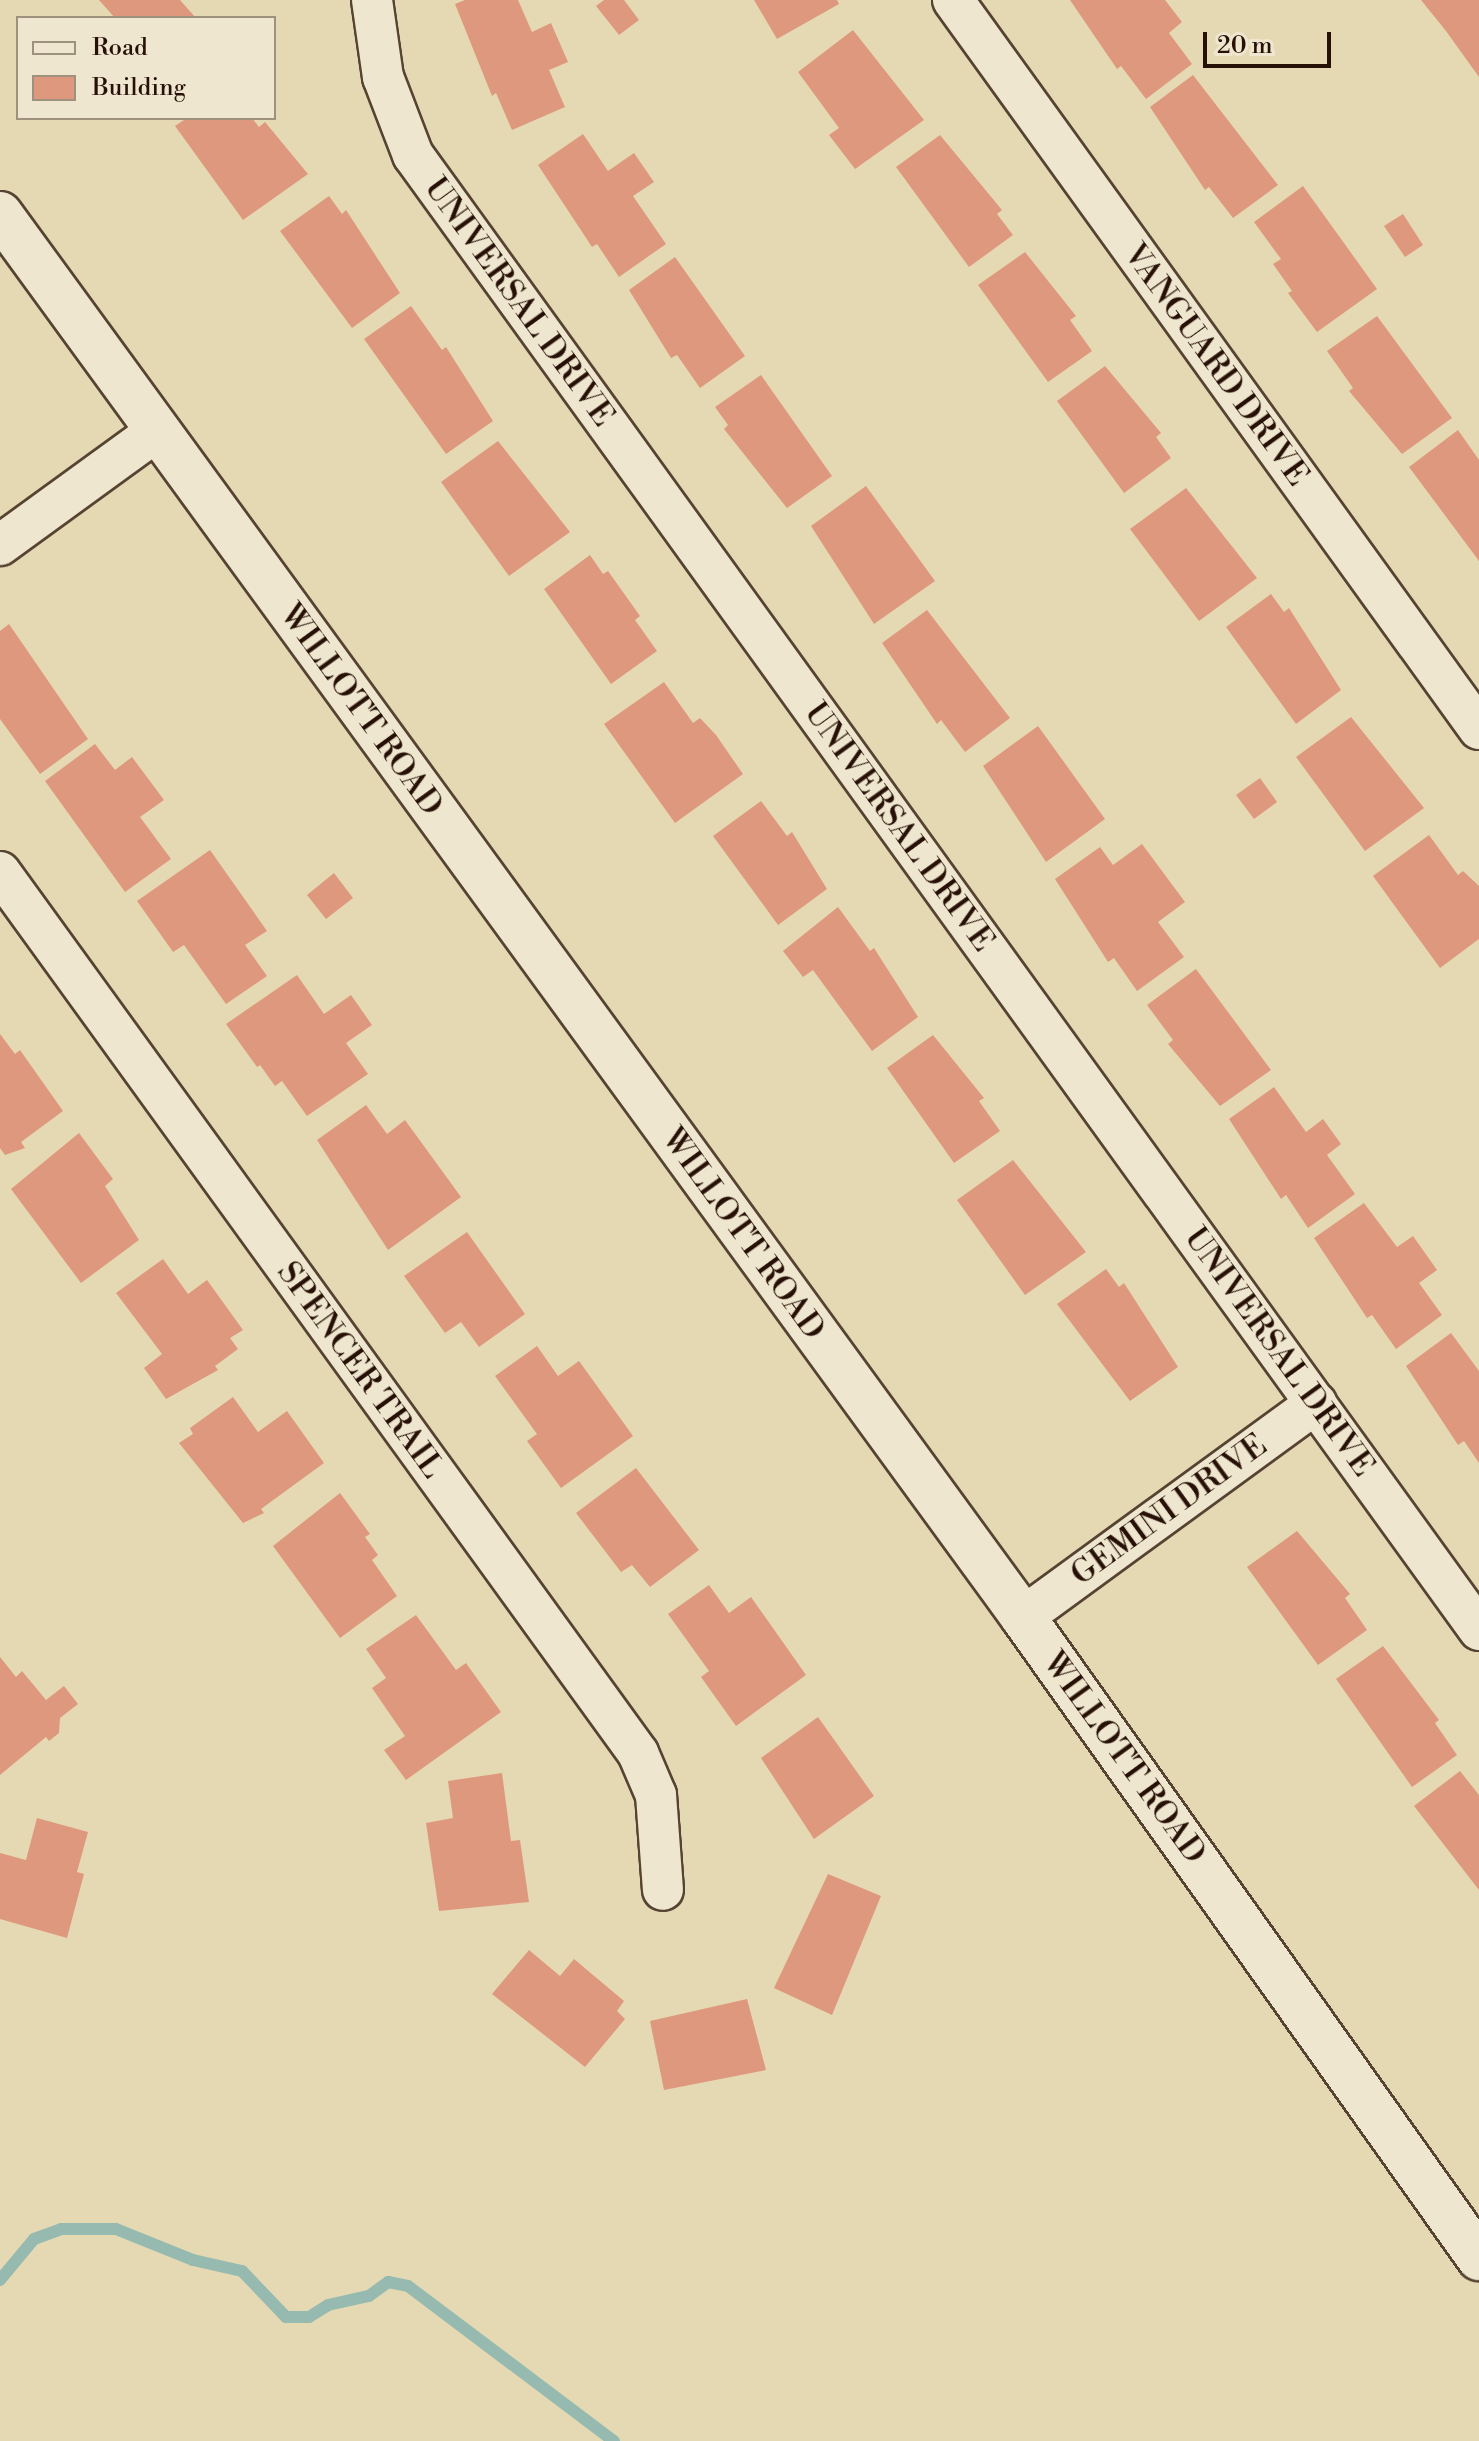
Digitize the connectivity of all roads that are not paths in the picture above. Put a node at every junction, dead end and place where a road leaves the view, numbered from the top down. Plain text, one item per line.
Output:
1 (372, 0) edge
2 (953, 0) edge
3 (0, 214) edge
4 (158, 430) junction
5 (0, 545) edge
6 (1479, 729) edge
7 (0, 872) edge
8 (1316, 1403) junction
9 (1023, 1617) junction
10 (1479, 1630) edge
11 (663, 1890) dead end
12 (1479, 2258) edge

1 - 8 street, UNIVERSAL DRIVE
2 - 6 street, VANGUARD DRIVE
3 - 4 main road, WILLOTT ROAD
4 - 5 street
4 - 9 main road, WILLOTT ROAD
7 - 11 street, SPENCER TRAIL
8 - 9 street, GEMINI DRIVE
8 - 10 street, UNIVERSAL DRIVE
9 - 12 main road, WILLOTT ROAD

